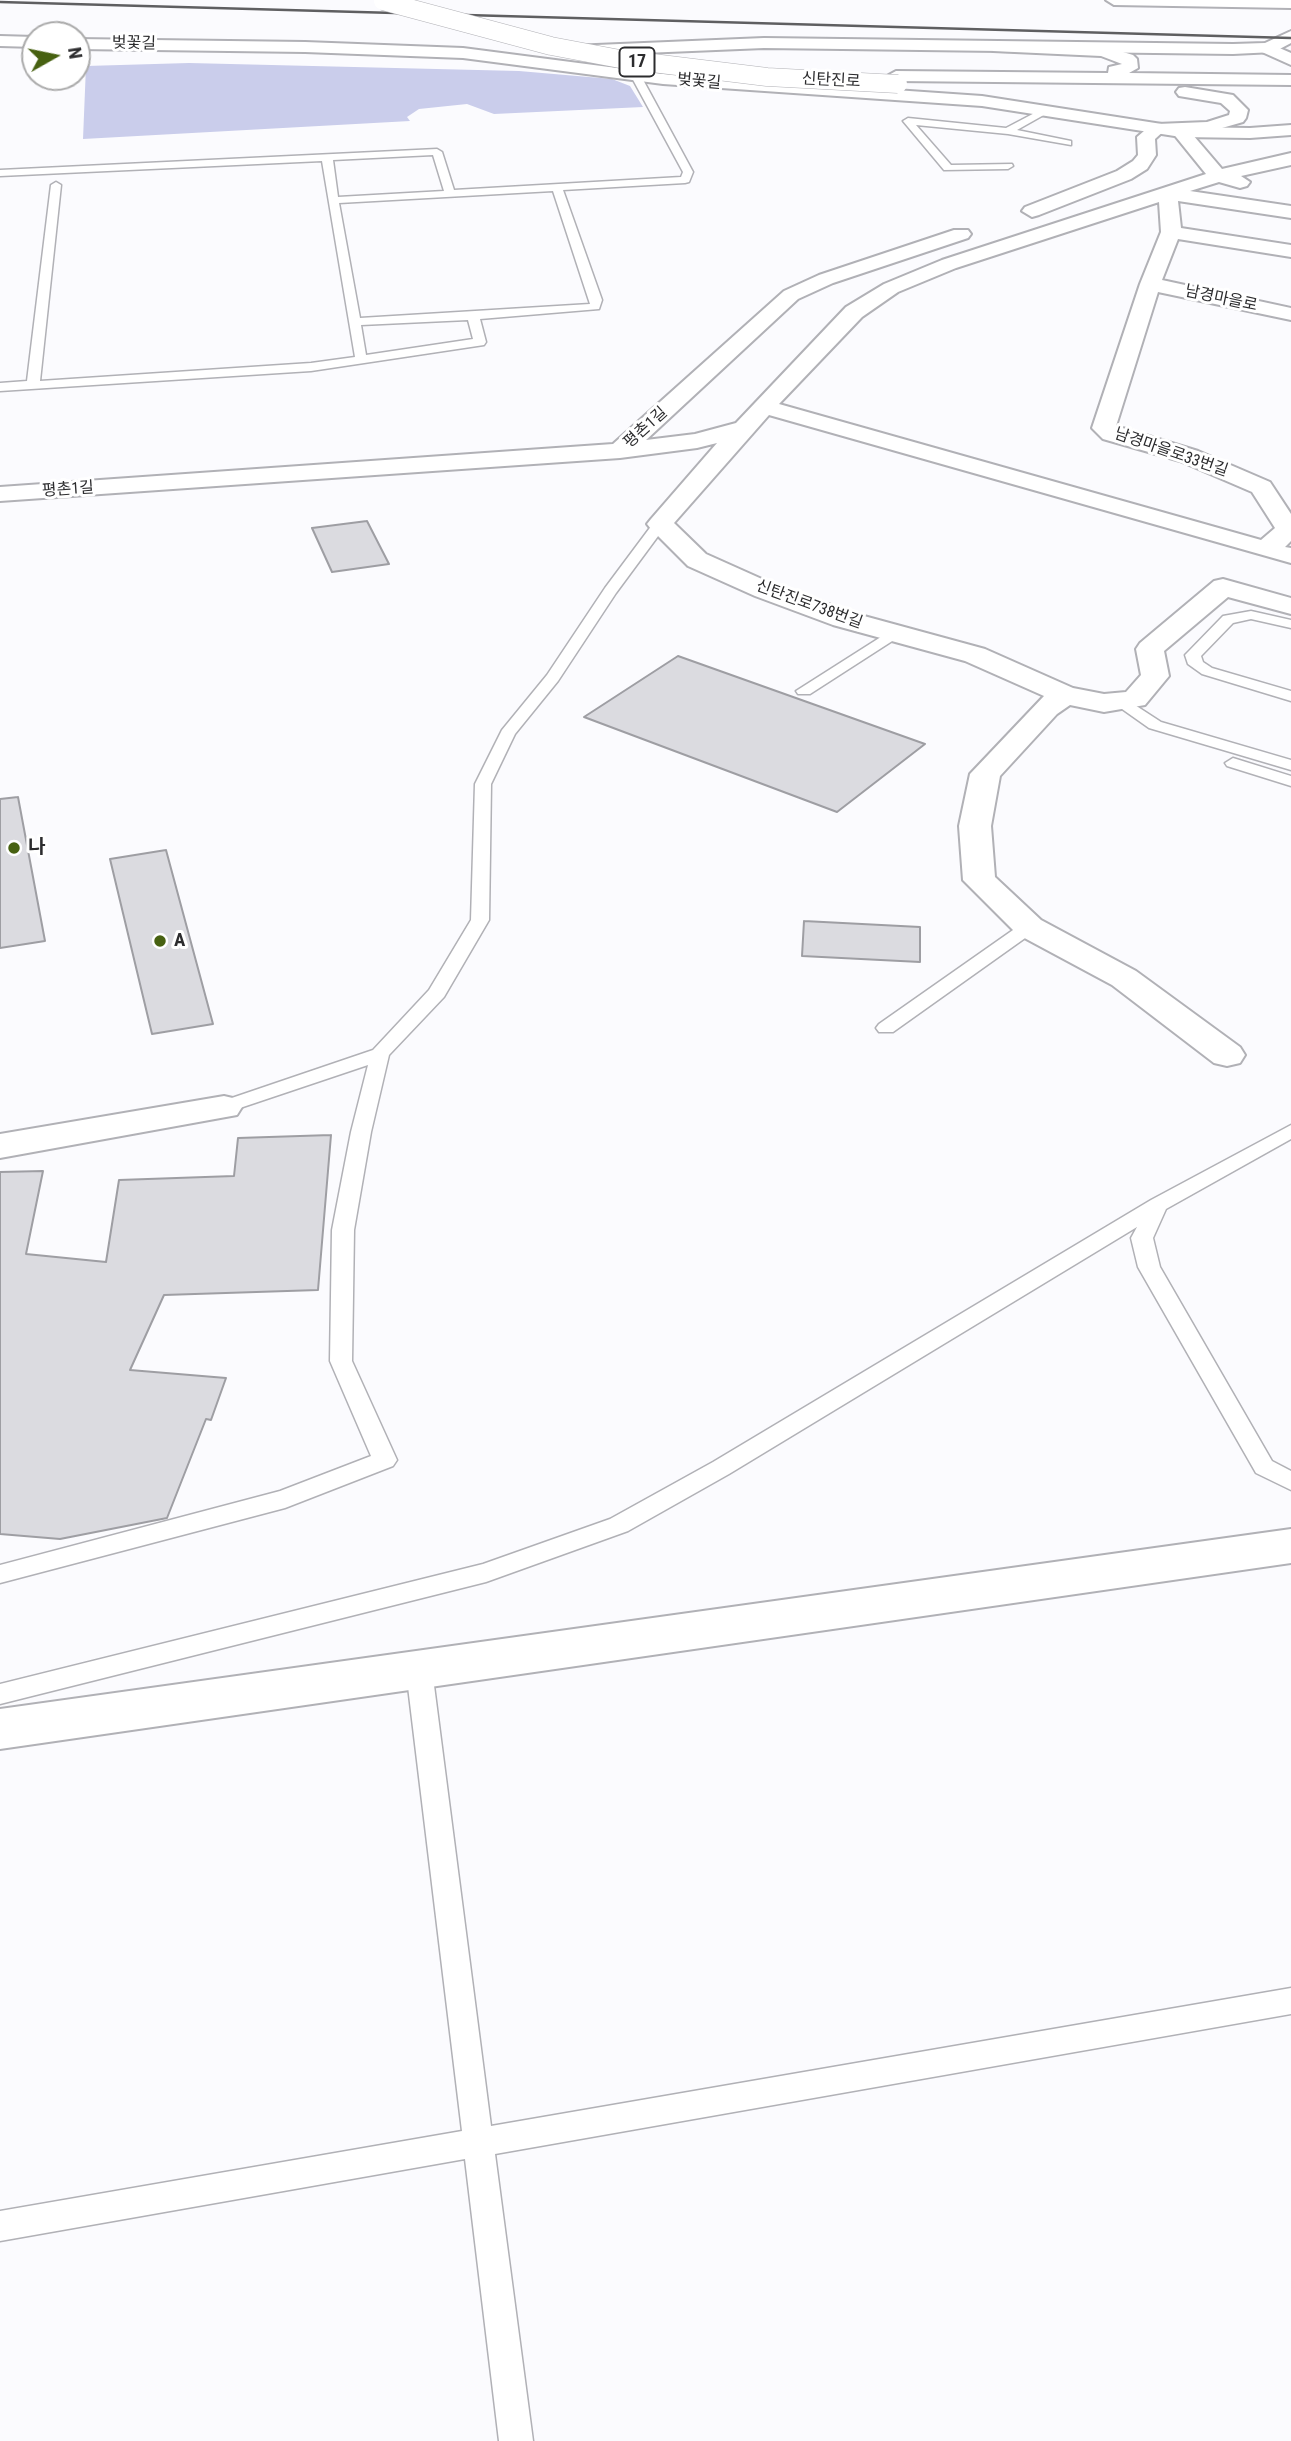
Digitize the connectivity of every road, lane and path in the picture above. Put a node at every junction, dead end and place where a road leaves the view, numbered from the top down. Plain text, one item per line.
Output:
1 (418, 0) edge
2 (1114, 0) edge
3 (381, 1) edge
4 (1291, 4) edge
5 (1291, 36) edge
6 (0, 41) edge
7 (21, 42) edge
8 (91, 44) edge
9 (683, 46) junction
10 (617, 47) junction
11 (999, 47) junction
12 (1126, 48) junction
13 (1268, 48) junction
14 (463, 53) junction
15 (1291, 60) edge
16 (575, 66) junction
17 (1291, 67) edge
18 (636, 76) junction
19 (1041, 78) junction
20 (897, 80) junction
21 (1291, 80) edge
22 (1156, 88) junction
23 (1291, 89) edge
24 (1045, 110) junction
25 (1239, 110) junction
26 (1291, 123) edge
27 (1157, 129) junction
28 (1291, 130) edge
29 (1008, 131) junction
30 (1188, 133) junction
31 (1067, 143) dead end
32 (327, 158) junction
33 (1291, 159) edge
34 (1008, 166) dead end
35 (0, 173) edge
36 (1218, 176) junction
37 (56, 185) dead end
38 (1260, 185) dead end
39 (557, 188) junction
40 (450, 194) junction
41 (1168, 194) junction
42 (333, 200) junction
43 (1291, 212) edge
44 (1016, 216) dead end
45 (976, 229) dead end
46 (1171, 232) junction
47 (1291, 251) edge
48 (1150, 284) junction
49 (1291, 314) edge
50 (473, 316) junction
51 (355, 322) junction
52 (361, 359) junction
53 (33, 386) junction
54 (0, 387) edge
55 (765, 407) junction
56 (743, 428) junction
57 (620, 451) junction
58 (1261, 487) junction
59 (1291, 489) edge
60 (0, 494) edge
61 (660, 524) junction
62 (1266, 549) junction
63 (1291, 557) edge
64 (1291, 606) edge
65 (1291, 624) edge
66 (895, 633) junction
67 (804, 691) dead end
68 (1065, 695) junction
69 (1291, 696) edge
70 (1121, 701) junction
71 (1155, 725) junction
72 (1291, 765) edge
73 (1291, 781) edge
74 (1029, 927) junction
75 (886, 1028) dead end
76 (380, 1054) junction
77 (1227, 1055) dead end
78 (225, 1107) joint
79 (1291, 1131) edge
80 (0, 1146) edge
81 (1158, 1205) junction
82 (1291, 1481) edge
83 (1291, 1546) edge
84 (0, 1574) edge
85 (419, 1670) junction
86 (0, 1694) edge
87 (0, 1729) edge
88 (1291, 2001) edge
89 (478, 2142) junction
90 (0, 2225) edge
91 (516, 2441) edge

1 - 20 street, 신탄진로 / 17
2 - 4 street
3 - 20 street, 신탄진로 / 17, bridge
5 - 13 street
6 - 7 street
8 - 14 street, 벚꽃길
9 - 10 street, 신탄진로
9 - 11 street, 신탄진로
9 - 18 street
10 - 14 street, 신탄진로
10 - 16 street
11 - 12 street
11 - 19 street
12 - 13 street
12 - 17 street
13 - 15 street
14 - 16 street, 벚꽃길
16 - 18 street, 벚꽃길
18 - 24 street, 벚꽃길
18 - 39 lane
19 - 20 street, 신탄진로 / 17
19 - 21 street, 신탄진로 / 17
20 - 22 street, 신탄진로 / 17
22 - 23 street, 신탄진로 / 17
22 - 25 street
24 - 27 street, 벚꽃길
24 - 29 lane
25 - 26 street
25 - 27 street
27 - 30 street, 벚꽃길
27 - 44 street
28 - 30 street, 벚꽃길
29 - 31 lane
29 - 34 lane
30 - 36 street
32 - 35 lane
32 - 40 lane
32 - 42 lane
33 - 36 street
36 - 38 street
36 - 41 street
37 - 53 lane
39 - 40 lane
39 - 50 lane
40 - 42 lane
41 - 43 street
41 - 46 street
41 - 55 street
42 - 51 lane
45 - 57 street, 평촌1길
46 - 47 street
46 - 48 street
48 - 49 street, 남경마을로
48 - 58 street, 남경마을로33번길
50 - 51 lane
50 - 52 lane
51 - 52 lane
52 - 53 lane
53 - 54 lane
55 - 56 street
55 - 62 street
56 - 57 street
56 - 61 street
57 - 60 street, 평촌1길
58 - 59 street, 남경마을로33번길
58 - 62 street
61 - 66 street, 신탄진로738번길
61 - 76 lane
62 - 63 street
64 - 70 street
65 - 69 lane
66 - 67 lane
66 - 68 street, 신탄진로738번길
68 - 70 street, 신탄진로738번길
68 - 74 street
70 - 71 lane
71 - 72 lane
71 - 73 lane
74 - 75 lane
74 - 77 street
76 - 78 lane
76 - 84 lane
78 - 80 street
79 - 81 lane
81 - 82 lane
81 - 86 lane
83 - 85 street
85 - 87 street
85 - 89 lane
88 - 89 lane
89 - 90 lane
89 - 91 lane

